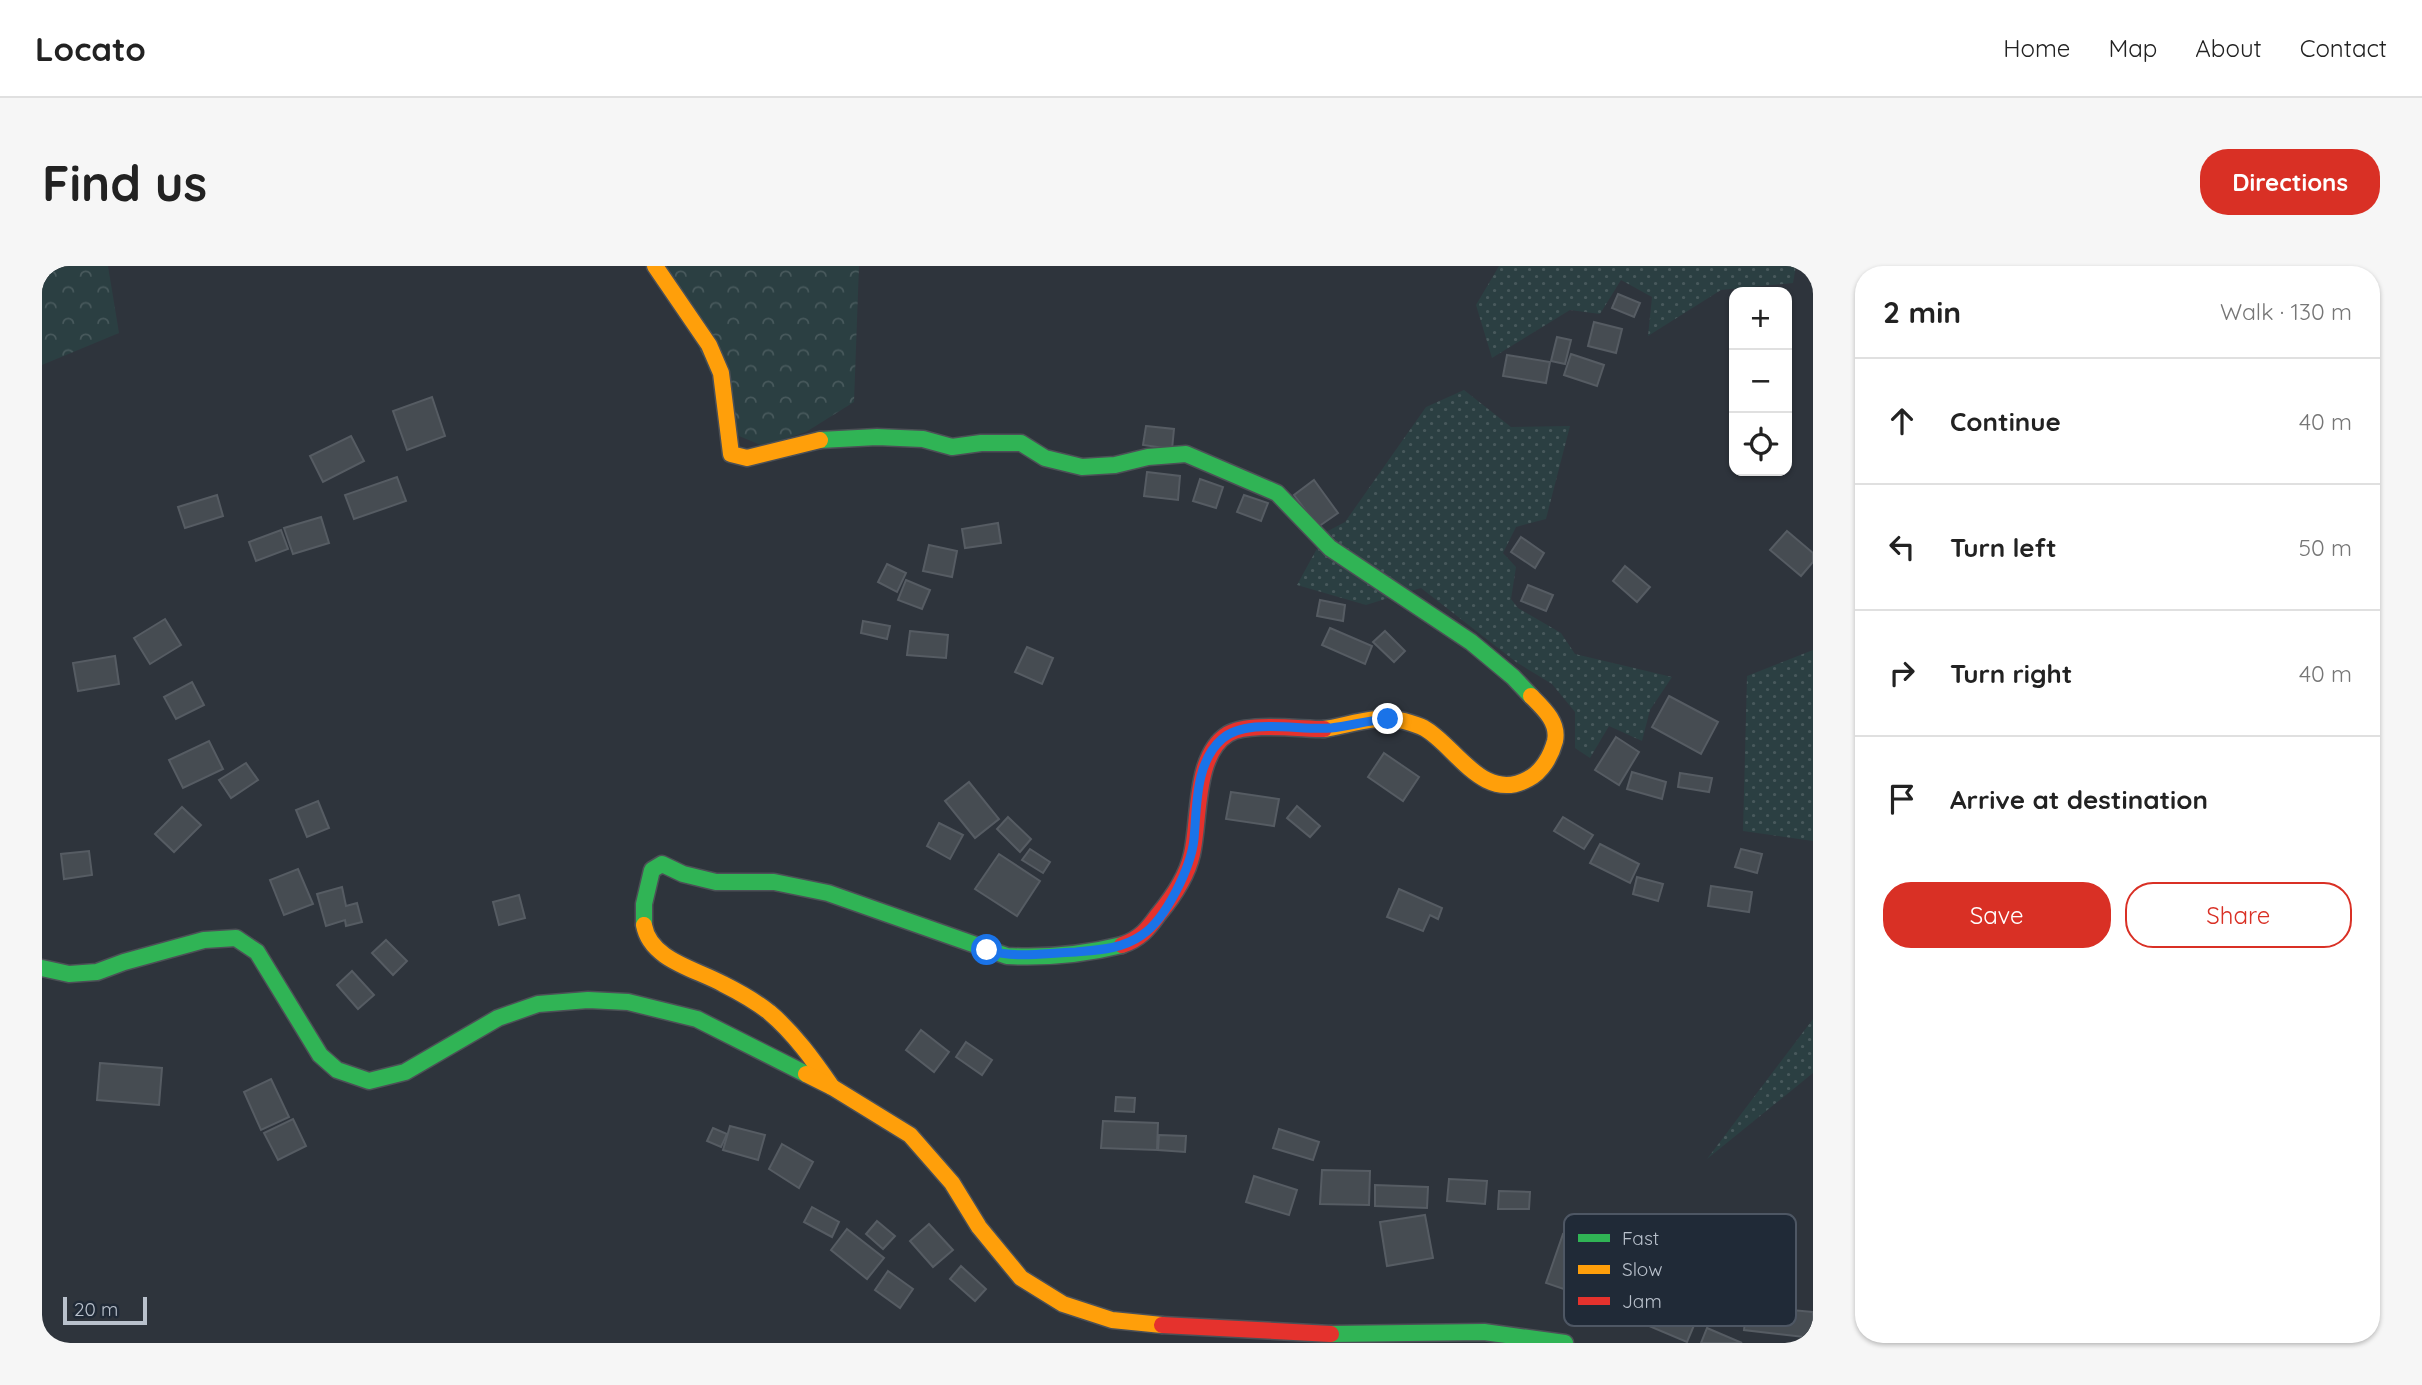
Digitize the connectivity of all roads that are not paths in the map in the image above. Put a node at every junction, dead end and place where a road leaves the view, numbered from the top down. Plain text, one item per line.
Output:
1 (655, 266) edge
2 (42, 968) edge
3 (832, 1087) junction
4 (1565, 1343) edge

1 - 3 street
2 - 3 street
3 - 4 street

